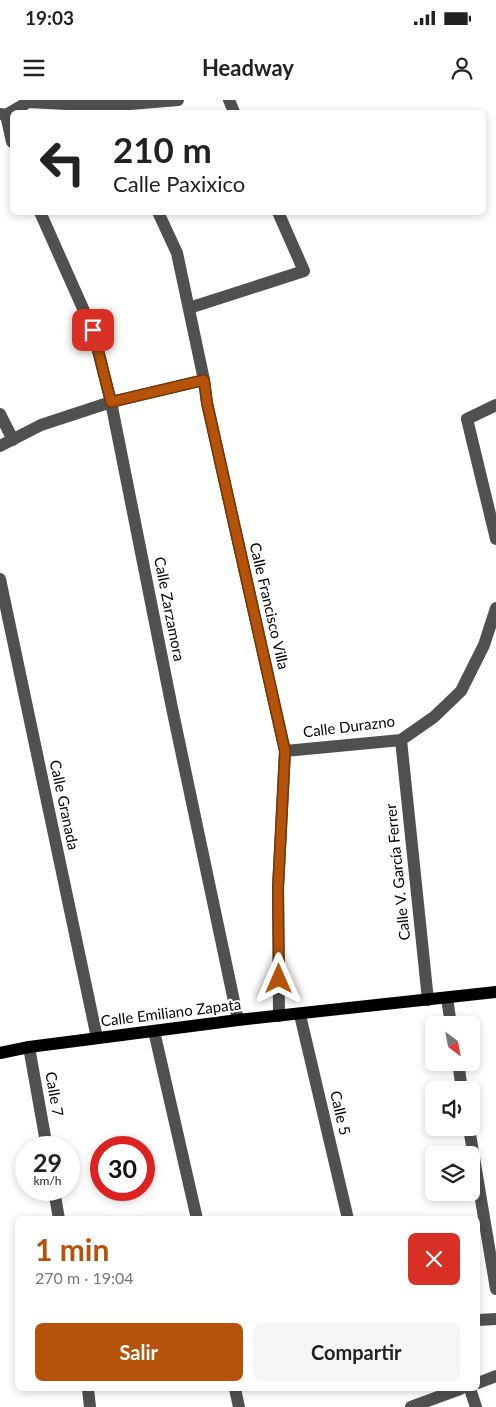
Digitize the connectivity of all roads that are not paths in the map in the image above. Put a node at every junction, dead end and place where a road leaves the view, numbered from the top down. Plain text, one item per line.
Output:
1 (178, 100) edge
2 (108, 109) edge
3 (13, 110) edge
4 (3, 115) edge
5 (10, 136) edge
6 (41, 215) edge
7 (159, 215) edge
8 (279, 215) edge
9 (189, 308) junction
10 (204, 380) junction
11 (111, 402) junction
12 (496, 405) edge
13 (0, 414) edge
14 (13, 440) junction
15 (0, 446) edge
16 (496, 539) edge
17 (0, 579) edge
18 (496, 608) edge
19 (400, 740) junction
20 (285, 751) junction
21 (496, 992) edge
22 (447, 998) junction
23 (428, 1000) junction
24 (300, 1014) junction
25 (279, 1016) junction
26 (450, 1016) edge
27 (238, 1020) junction
28 (154, 1031) junction
29 (97, 1038) junction
30 (29, 1047) junction
31 (0, 1052) edge
32 (44, 1136) edge
33 (470, 1136) edge
34 (56, 1201) edge
35 (58, 1216) edge
36 (196, 1216) edge
37 (347, 1216) edge
38 (496, 1289) edge
39 (496, 1319) edge
40 (480, 1320) edge
41 (496, 1376) edge
42 (480, 1382) edge
43 (88, 1391) edge
44 (235, 1391) edge
45 (455, 1391) edge
46 (471, 1391) edge
47 (90, 1407) edge
48 (239, 1407) edge
49 (411, 1407) edge
50 (476, 1407) edge

1 - 2 street
2 - 3 street
4 - 5 street
6 - 11 street, Calle Zarzamora
7 - 9 street, Calle Francisco Villa
8 - 9 street
9 - 10 street, Calle Francisco Villa
10 - 11 street
10 - 20 street, Calle Francisco Villa
11 - 14 street
11 - 27 street, Calle Zarzamora
12 - 16 street
13 - 14 street
14 - 15 street
17 - 29 street, Calle Granada
18 - 19 street, Calle Durazno
19 - 20 street, Calle Durazno
19 - 23 street, Calle V. García Ferrer
20 - 25 street, Calle Francisco Villa
21 - 22 main road, Calle Emiliano Zapata
22 - 23 main road, Calle Emiliano Zapata
22 - 26 street
23 - 24 main road, Calle Emiliano Zapata
24 - 25 main road, Calle Emiliano Zapata
24 - 37 street, Calle 5
25 - 27 main road, Calle Emiliano Zapata
27 - 28 main road, Calle Emiliano Zapata
28 - 29 main road, Calle Emiliano Zapata
28 - 36 street
29 - 30 main road, Calle Emiliano Zapata
30 - 31 main road, Calle Emiliano Zapata
30 - 32 street, Calle 7
33 - 38 street
34 - 35 street
39 - 40 street
41 - 42 street
43 - 47 street
44 - 48 street
45 - 49 street
46 - 50 street

